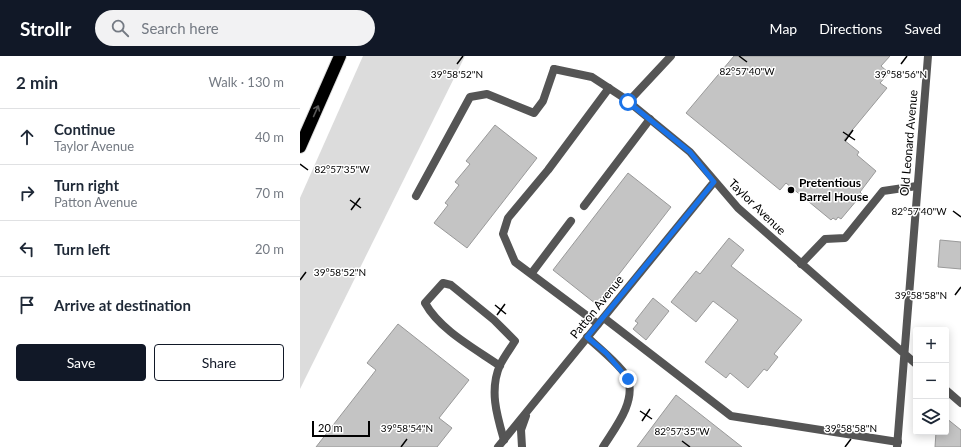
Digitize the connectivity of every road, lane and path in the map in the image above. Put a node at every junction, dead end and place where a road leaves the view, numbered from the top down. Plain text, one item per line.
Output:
1 (340, 56) edge
2 (671, 56) edge
3 (928, 56) edge
4 (609, 88) junction
5 (628, 102) junction
6 (650, 119) junction
7 (300, 147) edge
8 (714, 182) junction
9 (918, 186) junction
10 (416, 196) dead end
11 (584, 206) dead end
12 (571, 221) dead end
13 (801, 264) junction
14 (531, 274) junction
15 (601, 321) junction
16 (587, 337) junction
17 (904, 353) junction
18 (915, 363) edge
19 (500, 366) junction
20 (949, 393) edge
21 (961, 403) edge
22 (527, 411) junction
23 (504, 440) junction
24 (898, 445) edge
25 (498, 447) edge
26 (522, 447) edge
27 (603, 447) edge

7 -> 1 highway
2 - 5 street
3 - 9 street, Old Leonard Avenue
4 - 5 street, Taylor Avenue
4 - 10 street, Taylor Avenue
4 - 14 street
5 - 6 street, Taylor Avenue
6 - 8 street, Taylor Avenue
6 - 11 street
8 - 13 street, Taylor Avenue
8 - 15 street, Patton Avenue
9 - 13 street
9 - 17 street, Old Leonard Avenue
12 - 14 street
13 - 17 street, Taylor Avenue
14 - 15 street
15 - 16 street, Patton Avenue
15 - 24 street
16 - 22 street, Patton Avenue
16 - 27 street
17 - 18 street, Taylor Avenue
17 - 24 street, Old Leonard Avenue
19 - 19 street
19 - 23 street
20 - 21 street
22 - 23 street, Patton Avenue
22 - 26 street
23 - 25 street, Patton Avenue

